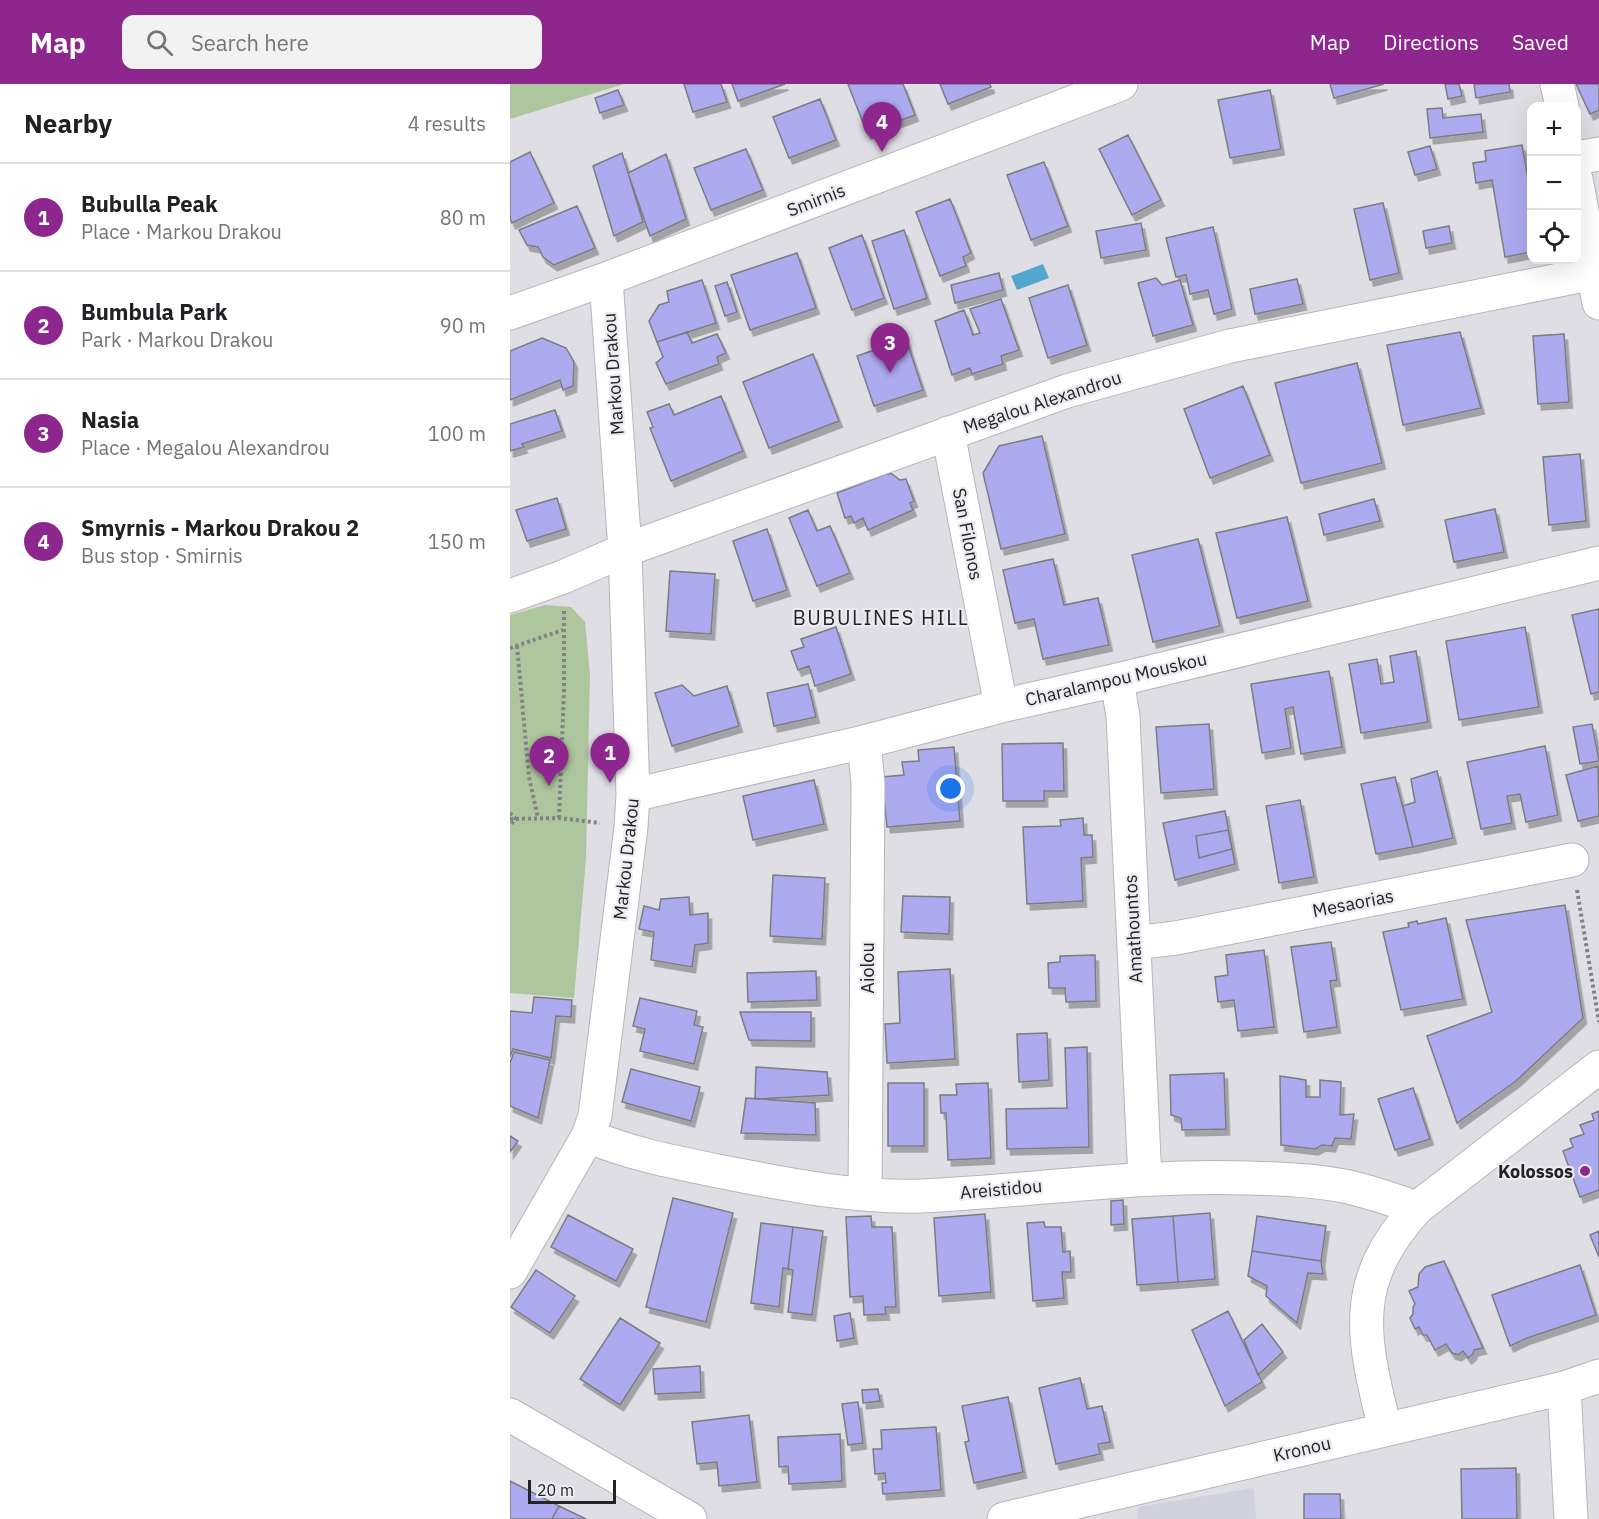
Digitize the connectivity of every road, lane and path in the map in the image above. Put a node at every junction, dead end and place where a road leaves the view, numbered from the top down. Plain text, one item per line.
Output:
1 (1121, 84) edge
2 (1557, 84) edge
3 (1561, 102) edge
4 (1599, 154) edge
5 (1581, 157) edge
6 (1581, 206) edge
7 (606, 279) junction
8 (1596, 288) edge
9 (510, 313) edge
10 (948, 433) junction
11 (625, 550) junction
12 (1599, 563) edge
13 (563, 577) junction
14 (510, 596) edge
15 (563, 630) junction
16 (517, 646) junction
17 (510, 648) edge
18 (1118, 680) junction
19 (1001, 706) junction
20 (864, 742) junction
21 (632, 811) junction
22 (510, 813) edge
23 (538, 818) junction
24 (559, 818) junction
25 (510, 819) edge
26 (516, 819) junction
27 (510, 825) edge
28 (1572, 860) joint
29 (1134, 943) junction
30 (1599, 1022) edge
31 (1599, 1067) edge
32 (588, 1136) junction
33 (1145, 1179) junction
34 (865, 1194) junction
35 (1418, 1208) junction
36 (510, 1272) edge
37 (1599, 1376) edge
38 (1564, 1388) junction
39 (510, 1415) edge
40 (1385, 1430) junction
41 (690, 1519) edge
42 (1004, 1519) edge
43 (1571, 1519) edge

1 - 7 street, Smirnis
2 - 3 street
4 - 5 street
6 - 8 street
7 - 9 street, Smirnis
7 - 11 street, Markou Drakou
8 - 10 street, Megalou Alexandrou
10 - 11 street, Megalou Alexandrou
10 - 19 street, San Filonos
11 - 13 street, Megalou Alexandrou
11 - 21 street, Markou Drakou
12 - 18 street, Charalampou Mouskou
13 - 14 street, Megalou Alexandrou
13 - 15 path
15 - 16 path
15 - 24 path
16 - 17 path
16 - 23 path
18 - 19 street, Charalampou Mouskou
18 - 29 street, Amathountos
19 - 20 street, Charalampou Mouskou
20 - 21 street, Charalampou Mouskou
20 - 34 street, Aiolou
21 - 24 path
21 - 32 street, Markou Drakou
22 - 26 path
23 - 24 path
23 - 26 path
25 - 26 path
26 - 27 path
28 - 29 street, Mesaorias
28 - 30 path
29 - 33 street, Amathountos
31 - 35 street
32 - 34 street, Areistidou
32 - 36 street, Markou Drakou
33 - 34 street, Areistidou
33 - 35 street, Areistidou
35 - 40 street
37 - 38 street, Kronou
38 - 40 street, Kronou
38 - 43 street
39 - 41 street
40 - 42 street, Kronou

